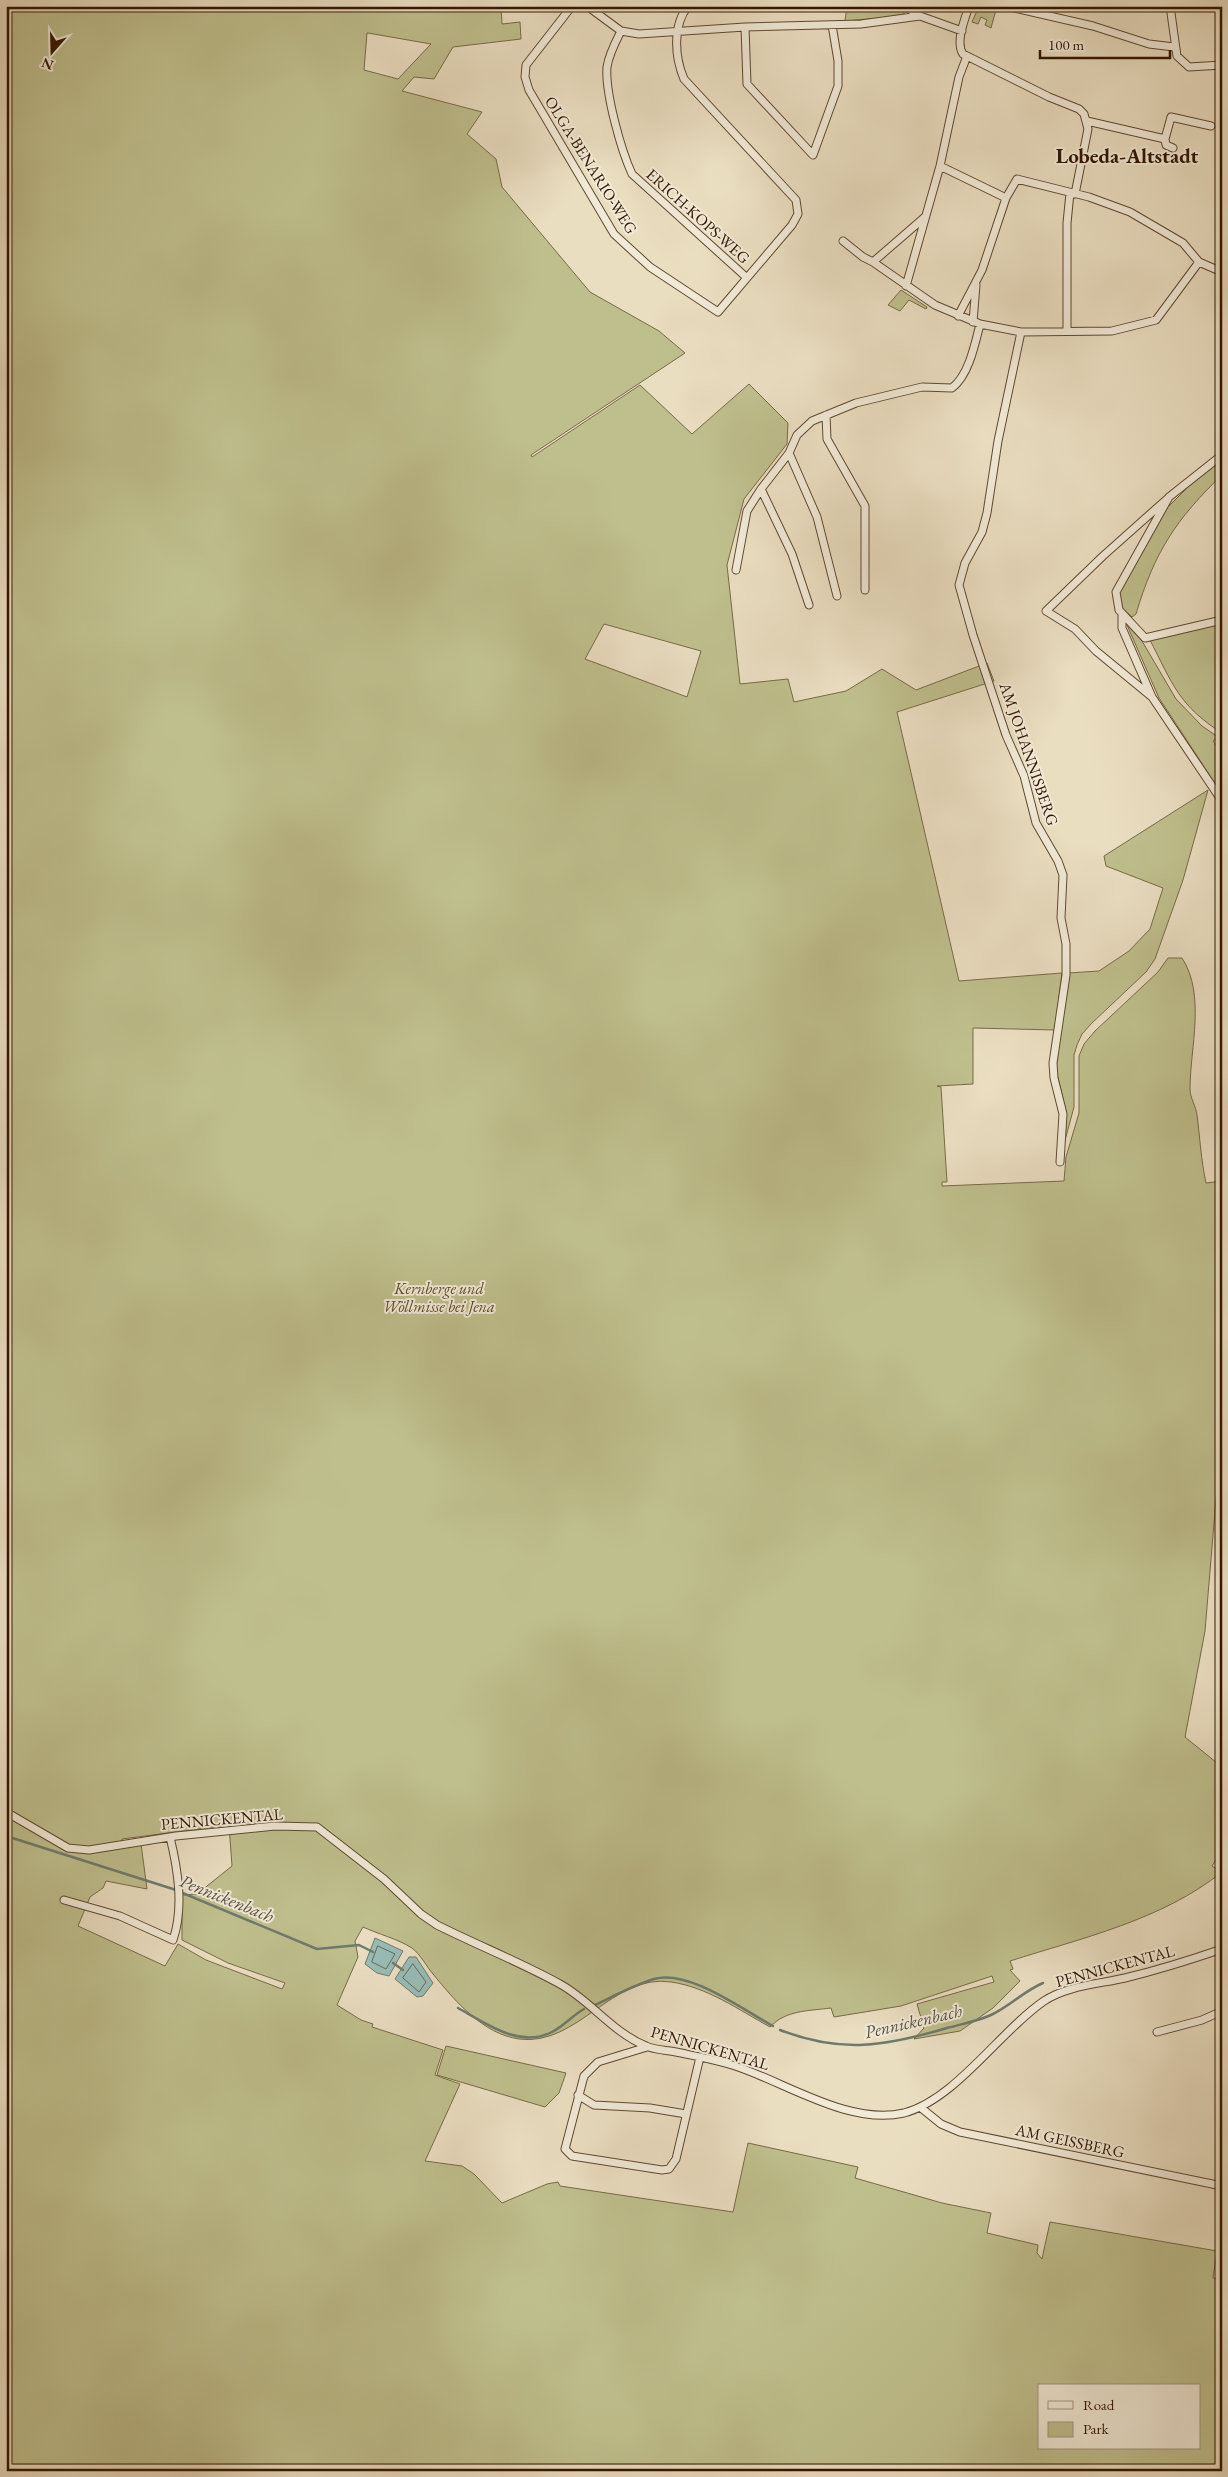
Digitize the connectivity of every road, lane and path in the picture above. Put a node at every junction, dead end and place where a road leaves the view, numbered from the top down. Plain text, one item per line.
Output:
1 (572, 6) edge
2 (587, 6) edge
3 (688, 6) edge
4 (904, 6) edge
5 (969, 6) edge
6 (1006, 6) edge
7 (1170, 6) edge
8 (920, 16) junction
9 (832, 25) junction
10 (746, 27) junction
11 (621, 31) junction
12 (962, 31) junction
13 (678, 32) junction
14 (1174, 47) junction
15 (967, 56) junction
16 (1222, 65) edge
17 (1087, 121) junction
18 (1211, 126) dead end
19 (1164, 139) junction
20 (1173, 148) dead end
21 (940, 166) junction
22 (1072, 194) junction
23 (1006, 198) junction
24 (925, 217) junction
25 (843, 241) dead end
26 (874, 262) junction
27 (1200, 262) junction
28 (1222, 272) edge
29 (746, 277) junction
30 (976, 282) junction
31 (906, 286) junction
32 (958, 316) junction
33 (973, 322) junction
34 (980, 324) junction
35 (1067, 330) junction
36 (1021, 332) junction
37 (826, 415) junction
38 (789, 453) junction
39 (1222, 455) edge
40 (762, 489) junction
41 (1169, 497) junction
42 (736, 570) dead end
43 (865, 590) dead end
44 (837, 596) dead end
45 (809, 604) dead end
46 (1122, 615) junction
47 (1222, 620) edge
48 (1152, 697) junction
49 (1222, 801) edge
50 (1060, 1162) dead end
51 (6, 1812) edge
52 (170, 1837) junction
53 (64, 1900) dead end
54 (1222, 1949) edge
55 (1222, 2011) edge
56 (1157, 2032) dead end
57 (647, 2047) junction
58 (700, 2057) junction
59 (578, 2095) junction
60 (920, 2107) junction
61 (686, 2114) junction
62 (1222, 2186) edge

1 - 29 street, OLGA-BENARIO-WEG
2 - 11 street
3 - 13 street
4 - 8 street
5 - 12 street
6 - 14 street
7 - 14 street
8 - 9 street
8 - 12 street
9 - 10 street
9 - 10 street
10 - 13 street
11 - 13 street
11 - 29 street, ERICH-KOPS-WEG
12 - 15 street
13 - 29 street
14 - 16 street
15 - 17 street
15 - 21 street
17 - 19 street
17 - 22 street
18 - 19 street
19 - 20 street
21 - 23 street
21 - 24 street
22 - 23 street
22 - 27 street
22 - 35 street
23 - 30 street
24 - 26 street
24 - 31 street
25 - 26 street
26 - 31 street
27 - 28 street
27 - 35 street
30 - 32 street
30 - 33 street
31 - 32 street
32 - 33 street
33 - 34 street
34 - 36 street
34 - 37 street
35 - 36 street
36 - 50 street, AM JOHANNISBERG
37 - 38 street
37 - 43 street
38 - 40 street
38 - 44 street
39 - 41 street
40 - 42 street
40 - 45 street
41 - 46 street
41 - 48 street
46 - 47 street
46 - 48 street
48 - 49 street
51 - 52 street, PENNICKENTAL
52 - 53 street
52 - 57 street, PENNICKENTAL
54 - 60 street, PENNICKENTAL
55 - 56 street
57 - 58 street, PENNICKENTAL
57 - 59 street
58 - 60 street, PENNICKENTAL
58 - 61 street
59 - 61 street
59 - 61 street
60 - 62 street, AM GEISSBERG

